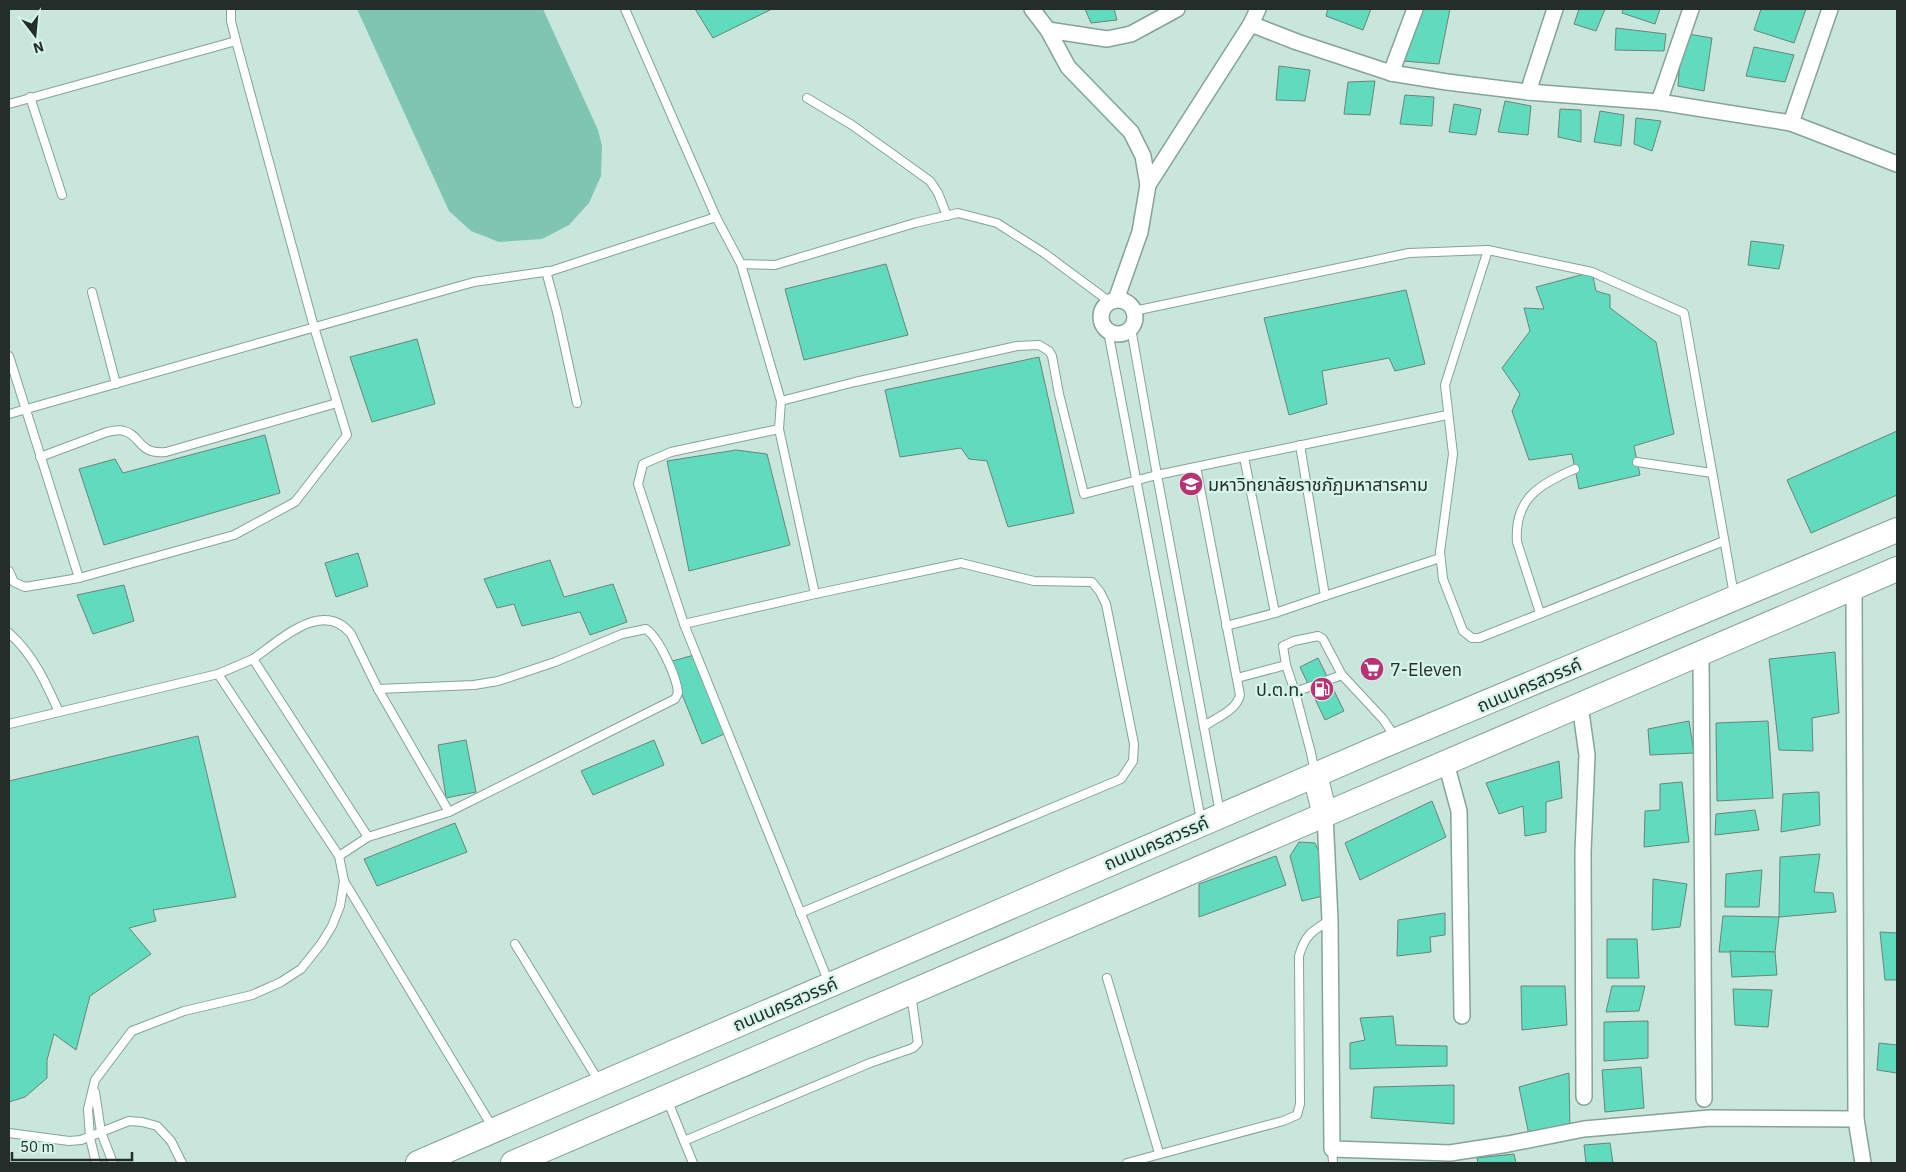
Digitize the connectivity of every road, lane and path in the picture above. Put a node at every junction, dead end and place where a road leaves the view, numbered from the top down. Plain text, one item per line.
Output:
1 (231, 9) edge
2 (625, 9) edge
3 (1032, 9) edge
4 (1177, 9) edge
5 (1258, 9) edge
6 (1415, 9) edge
7 (1555, 9) edge
8 (1691, 9) edge
9 (1830, 9) edge
10 (1251, 24) junction
11 (1048, 30) junction
12 (236, 41) junction
13 (1391, 73) junction
14 (1528, 92) junction
15 (30, 97) junction
16 (807, 98) dead end
17 (1659, 102) junction
18 (9, 104) edge
19 (1791, 123) junction
20 (1897, 164) edge
21 (1148, 186) junction
22 (62, 194) dead end
23 (947, 216) junction
24 (716, 217) junction
25 (1488, 250) junction
26 (741, 264) junction
27 (546, 271) junction
28 (92, 292) dead end
29 (1113, 301) junction
30 (1134, 312) junction
31 (314, 327) junction
32 (1132, 328) junction
33 (1108, 331) junction
34 (9, 356) edge
35 (116, 384) junction
36 (781, 401) junction
37 (337, 403) junction
38 (577, 403) dead end
39 (25, 409) junction
40 (9, 414) edge
41 (1447, 415) junction
42 (779, 428) junction
43 (1300, 445) junction
44 (40, 457) junction
45 (1244, 457) junction
46 (1637, 462) dead end
47 (1196, 467) junction
48 (1575, 469) dead end
49 (1712, 473) junction
50 (1157, 475) junction
51 (1137, 480) junction
52 (1897, 530) edge
53 (1724, 541) junction
54 (1440, 558) junction
55 (1897, 569) edge
56 (9, 571) edge
57 (79, 578) junction
58 (1854, 587) junction
59 (815, 594) junction
60 (1325, 596) junction
61 (1734, 600) junction
62 (1275, 613) junction
63 (1540, 614) junction
64 (684, 624) junction
65 (1226, 626) junction
66 (9, 633) edge
67 (1701, 653) junction
68 (252, 660) junction
69 (1286, 665) junction
70 (218, 674) junction
71 (1342, 675) junction
72 (1237, 678) junction
73 (378, 689) junction
74 (1295, 692) junction
75 (1580, 705) junction
76 (59, 712) junction
77 (9, 724) edge
78 (1204, 726) junction
79 (1397, 740) junction
80 (1446, 763) junction
81 (1315, 775) junction
82 (449, 812) junction
83 (1325, 815) junction
84 (1212, 820) junction
85 (368, 837) junction
86 (339, 856) junction
87 (344, 880) junction
88 (800, 913) junction
89 (1330, 920) junction
90 (515, 944) dead end
91 (1107, 978) dead end
92 (830, 985) junction
93 (911, 992) junction
94 (1462, 1016) dead end
95 (95, 1080) junction
96 (601, 1083) junction
97 (1584, 1097) dead end
98 (666, 1098) junction
99 (1704, 1099) dead end
100 (1856, 1119) junction
101 (494, 1130) junction
102 (101, 1132) junction
103 (9, 1133) edge
104 (90, 1138) junction
105 (684, 1141) junction
106 (1159, 1153) junction
107 (1332, 1156) edge
108 (96, 1163) edge
109 (112, 1163) edge
110 (182, 1163) edge
111 (418, 1163) edge
112 (513, 1163) edge
113 (693, 1163) edge
114 (1127, 1163) edge
115 (1864, 1163) edge

1 - 12 lane
2 - 24 lane
3 - 11 street
4 - 11 street
5 - 10 street
6 - 13 street
7 - 14 street
8 - 17 street
9 - 19 street
10 - 13 street
10 - 21 street
11 - 21 street
12 - 15 lane
12 - 31 lane
13 - 14 street
14 - 17 street
15 - 18 lane
15 - 22 lane
16 - 23 lane
17 - 19 street
19 - 20 street
21 - 29 street
23 - 26 lane
23 - 29 lane
24 - 26 lane
24 - 27 lane
25 - 30 lane
25 - 41 lane
25 - 49 lane
26 - 36 lane
27 - 31 lane
27 - 38 lane
28 - 35 lane
29 - 30 street
29 - 33 street
30 - 32 street
31 - 35 lane
31 - 37 lane
32 - 33 street
32 - 50 lane
33 - 51 lane
34 - 39 lane
35 - 39 lane
36 - 42 lane
36 - 51 lane
37 - 44 lane
37 - 57 lane
39 - 40 lane
39 - 44 lane
41 - 43 lane
41 - 54 lane
42 - 59 lane
42 - 64 lane
43 - 45 lane
43 - 60 lane
44 - 57 lane
45 - 47 lane
45 - 62 lane
46 - 49 lane
47 - 50 lane
47 - 65 lane
48 - 63 lane
49 - 53 lane
50 - 51 lane
50 - 78 lane
51 - 84 lane
52 - 61 main road, ถนนนครสวรรค์
53 - 61 lane
53 - 63 lane
54 - 60 lane
54 - 63 lane
55 - 58 main road
56 - 57 lane
58 - 67 main road
58 - 100 street
59 - 64 lane
59 - 88 lane
60 - 62 lane
61 - 79 main road, ถนนนครสวรรค์
62 - 65 lane
64 - 88 lane
65 - 72 lane
66 - 76 lane
67 - 75 main road
67 - 99 street
68 - 70 lane
68 - 73 lane
68 - 85 lane
69 - 71 lane
69 - 72 lane
69 - 74 lane
70 - 76 lane
70 - 86 lane
71 - 74 lane
71 - 79 lane
72 - 78 lane
73 - 82 lane
73 - 82 lane
74 - 81 lane
75 - 80 main road
75 - 97 street
76 - 77 lane
78 - 84 lane
79 - 81 main road, ถนนนครสวรรค์
80 - 83 main road
80 - 94 street
81 - 83 main road
81 - 84 main road, ถนนนครสวรรค์
82 - 85 lane
83 - 89 street
83 - 93 main road
84 - 92 main road, ถนนนครสวรรค์
85 - 86 lane
86 - 87 lane
87 - 95 lane
87 - 101 lane
88 - 92 lane
89 - 106 lane
89 - 107 street
90 - 96 lane
91 - 106 lane
92 - 96 main road, ถนนนครสวรรค์
93 - 98 main road
93 - 105 lane
95 - 102 lane
95 - 104 lane
96 - 101 main road, ถนนนครสวรรค์
98 - 105 lane
98 - 112 main road
100 - 107 street
100 - 115 street
101 - 111 main road, ถนนนครสวรรค์
102 - 104 lane
102 - 109 lane
102 - 110 lane
103 - 104 lane
104 - 108 lane
105 - 113 lane
106 - 114 lane

